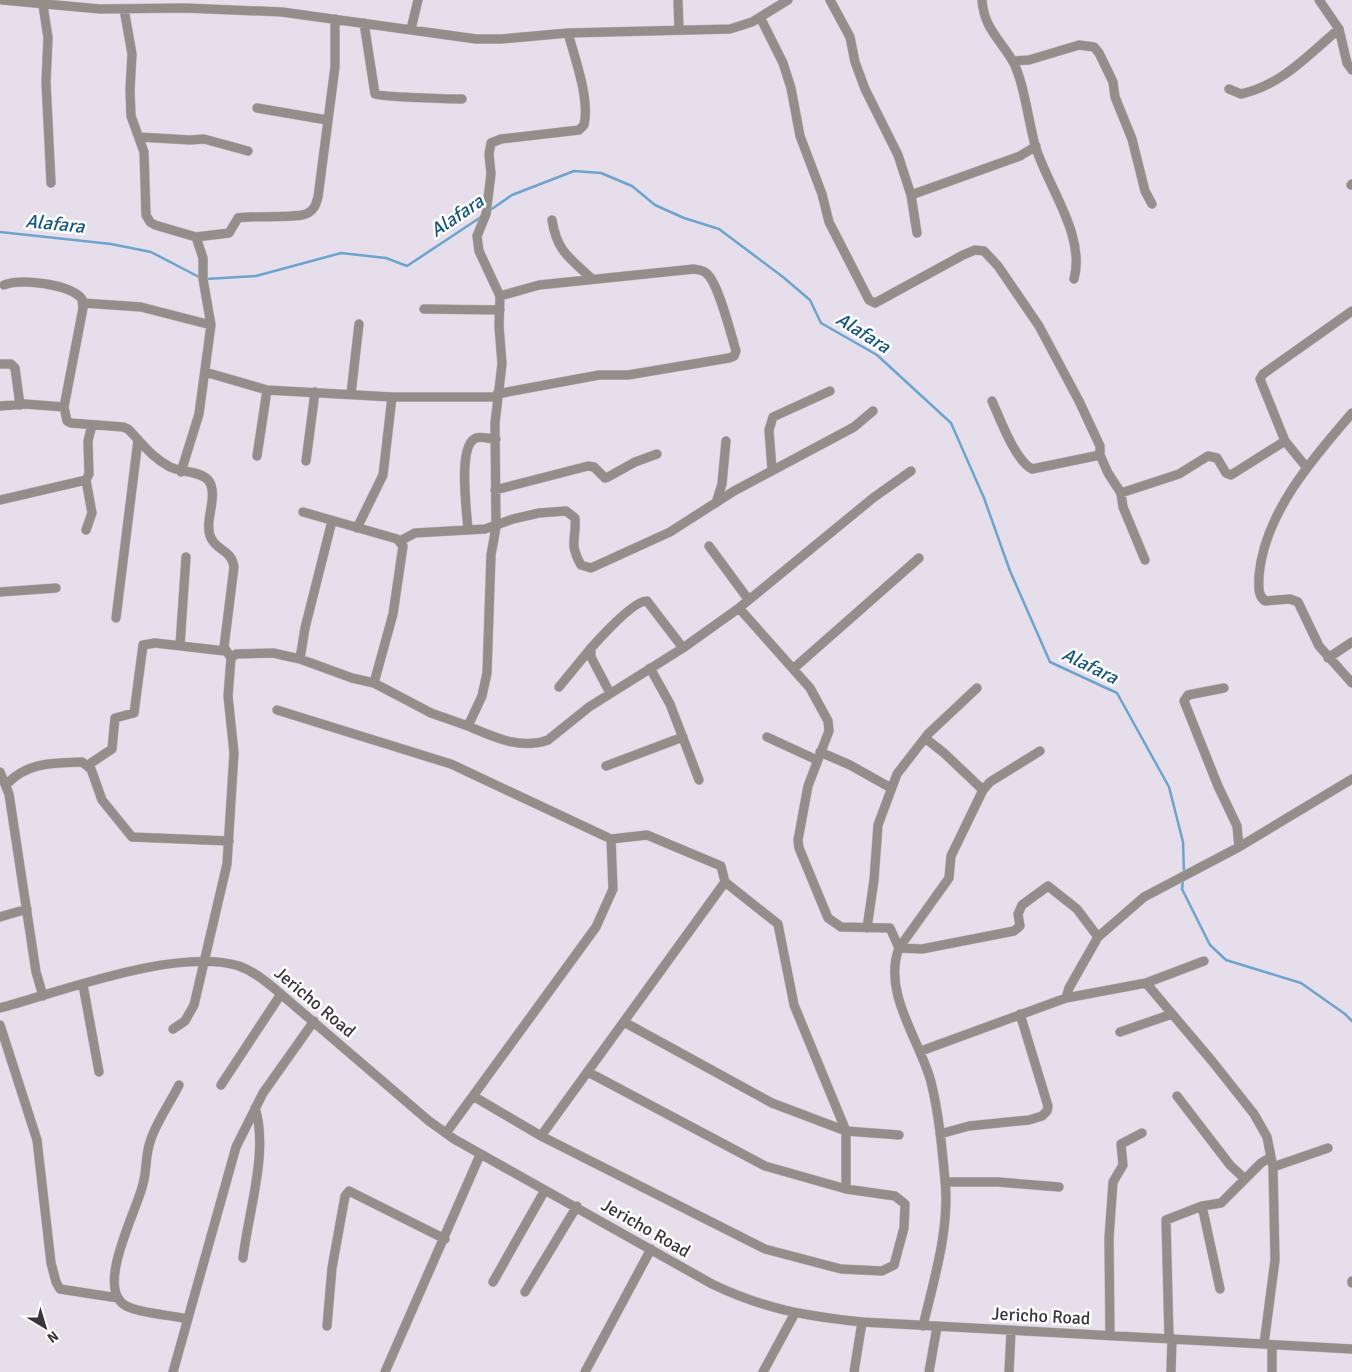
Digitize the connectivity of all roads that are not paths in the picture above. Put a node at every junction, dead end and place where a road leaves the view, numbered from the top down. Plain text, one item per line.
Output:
1 (2, 0) edge
2 (418, 0) edge
3 (678, 0) edge
4 (788, 0) edge
5 (830, 0) edge
6 (982, 0) edge
7 (1319, 0) edge
8 (135, 4) edge
9 (43, 5) junction
10 (124, 9) junction
11 (760, 17) junction
12 (335, 19) junction
13 (364, 23) junction
14 (410, 29) junction
15 (1338, 29) junction
16 (679, 30) junction
17 (568, 33) junction
18 (1013, 60) junction
19 (1352, 70) edge
20 (1230, 89) dead end
21 (462, 99) dead end
22 (257, 108) dead end
23 (327, 120) junction
24 (139, 137) junction
25 (1036, 146) junction
26 (248, 151) dead end
27 (51, 183) dead end
28 (911, 195) junction
29 (1152, 204) dead end
30 (552, 220) dead end
31 (917, 233) dead end
32 (196, 237) junction
33 (1074, 279) dead end
34 (592, 280) junction
35 (4, 285) dead end
36 (500, 296) junction
37 (83, 303) junction
38 (424, 310) dead end
39 (500, 310) junction
40 (1352, 311) edge
41 (359, 324) dead end
42 (210, 326) junction
43 (0, 364) edge
44 (205, 372) junction
45 (267, 390) junction
46 (830, 391) dead end
47 (315, 392) junction
48 (351, 394) junction
49 (497, 396) junction
50 (392, 397) junction
51 (992, 401) dead end
52 (20, 405) junction
53 (0, 406) edge
54 (64, 407) junction
55 (873, 411) dead end
56 (1352, 413) edge
57 (92, 424) junction
58 (496, 439) junction
59 (138, 440) junction
60 (726, 441) dead end
61 (1286, 441) junction
62 (657, 454) dead end
63 (1100, 455) junction
64 (257, 456) dead end
65 (306, 461) dead end
66 (1307, 468) junction
67 (772, 470) junction
68 (911, 471) dead end
69 (181, 472) junction
70 (86, 480) junction
71 (495, 490) junction
72 (1121, 493) junction
73 (0, 500) edge
74 (716, 503) junction
75 (303, 512) dead end
76 (332, 521) junction
77 (496, 527) junction
78 (357, 528) junction
79 (86, 530) dead end
80 (468, 530) junction
81 (400, 541) junction
82 (709, 546) dead end
83 (186, 557) dead end
84 (919, 558) dead end
85 (1145, 560) dead end
86 (56, 588) dead end
87 (0, 592) edge
88 (748, 599) junction
89 (740, 608) junction
90 (116, 618) dead end
91 (1352, 642) edge
92 (180, 645) junction
93 (591, 648) junction
94 (683, 648) junction
95 (228, 654) junction
96 (1328, 658) junction
97 (300, 659) junction
98 (650, 668) junction
99 (793, 669) junction
100 (374, 683) junction
101 (1352, 683) edge
102 (559, 687) dead end
103 (977, 688) dead end
104 (1224, 688) dead end
105 (610, 693) junction
106 (277, 710) dead end
107 (468, 726) junction
108 (683, 736) junction
109 (767, 737) dead end
110 (925, 738) junction
111 (1040, 751) dead end
112 (818, 756) junction
113 (88, 765) junction
114 (606, 766) dead end
115 (0, 772) edge
116 (699, 780) dead end
117 (1352, 780) edge
118 (6, 784) junction
119 (891, 788) junction
120 (983, 790) junction
121 (611, 839) junction
122 (229, 841) junction
123 (1239, 848) junction
124 (725, 882) junction
125 (27, 909) junction
126 (0, 916) edge
127 (867, 928) junction
128 (1098, 937) junction
129 (898, 948) junction
130 (1204, 961) dead end
131 (204, 962) junction
132 (1146, 983) junction
133 (82, 985) junction
134 (282, 994) junction
135 (43, 996) junction
136 (1066, 998) junction
137 (0, 1008) edge
138 (1020, 1014) junction
139 (1172, 1014) junction
140 (314, 1021) junction
141 (624, 1022) junction
142 (0, 1025) edge
143 (173, 1029) dead end
144 (1120, 1032) dead end
145 (921, 1051) junction
146 (99, 1072) dead end
147 (588, 1072) junction
148 (221, 1085) dead end
149 (179, 1086) dead end
150 (473, 1096) junction
151 (1177, 1096) dead end
152 (255, 1108) junction
153 (846, 1132) junction
154 (446, 1133) junction
155 (940, 1134) junction
156 (1142, 1134) dead end
157 (899, 1135) dead end
158 (542, 1136) junction
159 (1328, 1148) dead end
160 (480, 1155) junction
161 (1272, 1162) junction
162 (1245, 1179) junction
163 (945, 1182) junction
164 (1059, 1187) dead end
165 (846, 1189) junction
166 (545, 1190) junction
167 (577, 1206) junction
168 (1202, 1206) junction
169 (445, 1239) junction
170 (651, 1249) junction
171 (243, 1258) dead end
172 (493, 1282) dead end
173 (1220, 1289) dead end
174 (524, 1292) dead end
175 (118, 1298) junction
176 (795, 1314) junction
177 (188, 1319) junction
178 (862, 1322) junction
179 (326, 1326) dead end
180 (923, 1326) junction
181 (936, 1327) junction
182 (1012, 1332) junction
183 (1110, 1336) junction
184 (1170, 1338) junction
185 (1268, 1344) junction
186 (1352, 1349) edge
187 (173, 1372) edge
188 (385, 1372) edge
189 (585, 1372) edge
190 (763, 1372) edge
191 (854, 1372) edge
192 (929, 1372) edge
193 (1009, 1372) edge
194 (1171, 1372) edge
195 (1272, 1372) edge

1 - 9 street
2 - 14 street
3 - 16 street
4 - 11 street
5 - 28 street
6 - 18 street
7 - 15 street
8 - 10 street
8 - 12 street
9 - 10 street
9 - 27 street
10 - 24 street
11 - 16 street
11 - 63 street
12 - 13 street
12 - 23 street
13 - 14 street
13 - 21 street
14 - 17 street
15 - 19 street
15 - 20 street
16 - 17 street
17 - 36 street
18 - 25 street
18 - 29 street
22 - 23 street
23 - 32 street
24 - 26 street
24 - 32 street
25 - 28 street
25 - 33 street
28 - 31 street
30 - 34 street
32 - 42 street
34 - 36 street
34 - 49 street
35 - 37 street
36 - 39 street
37 - 42 street
37 - 54 street
38 - 39 street
39 - 49 street
40 - 61 street
41 - 48 street
42 - 44 street
43 - 52 street
44 - 45 street
44 - 69 street
45 - 47 street
45 - 64 street
46 - 67 street
47 - 48 street
47 - 65 street
48 - 50 street
49 - 50 street
49 - 58 street
50 - 78 street
51 - 63 street
52 - 53 street
52 - 54 street
54 - 57 street
55 - 67 street
56 - 66 street
57 - 59 street
57 - 70 street
58 - 71 street
58 - 80 street
59 - 69 street
59 - 90 street
60 - 74 street
61 - 66 street
61 - 72 street
62 - 71 street
63 - 72 street
66 - 96 street
67 - 74 street
68 - 88 street
69 - 95 street
70 - 73 street
70 - 79 street
71 - 77 street
72 - 85 street
74 - 77 street
75 - 76 street
76 - 78 street
76 - 97 street
77 - 80 street
77 - 107 street
78 - 81 street
80 - 81 street
81 - 100 street
82 - 88 street
83 - 92 street
84 - 99 street
86 - 87 street
88 - 89 street
89 - 94 street
89 - 99 street
91 - 96 street
92 - 95 street
92 - 113 street
93 - 94 street
93 - 102 street
93 - 105 street
94 - 98 street
95 - 97 street
95 - 122 street
96 - 101 street
97 - 100 street
98 - 105 street
98 - 108 street
99 - 112 street
100 - 107 street
103 - 110 street
104 - 123 street
105 - 107 street
106 - 121 street
108 - 114 street
108 - 116 street
109 - 112 street
110 - 119 street
110 - 120 street
111 - 120 street
112 - 119 street
112 - 127 street
113 - 118 street
113 - 122 street
115 - 118 street
117 - 123 street
118 - 125 street
119 - 127 street
120 - 129 street
121 - 124 street
121 - 150 street
122 - 131 street
123 - 128 street
124 - 141 street
124 - 153 street
125 - 126 street
125 - 135 street
127 - 129 street
128 - 129 street
128 - 136 street
129 - 145 street
130 - 132 street
131 - 133 street, Jericho Road
131 - 134 street, Jericho Road
131 - 143 street
132 - 136 street
132 - 139 street
133 - 135 street, Jericho Road
133 - 146 street
134 - 140 street, Jericho Road
134 - 148 street
135 - 137 street, Jericho Road
136 - 138 street
138 - 145 street
138 - 155 street
139 - 144 street
139 - 161 street
140 - 152 street
140 - 154 street, Jericho Road
141 - 147 street
141 - 153 street
142 - 175 street
145 - 155 street
147 - 158 street
147 - 165 street
149 - 175 street
150 - 154 street
150 - 158 street
151 - 162 street
152 - 171 street
152 - 177 street
153 - 157 street
153 - 165 street
154 - 160 street, Jericho Road
155 - 163 street
156 - 183 street
158 - 165 street
159 - 161 street
160 - 166 street, Jericho Road
160 - 169 street
161 - 162 street
161 - 185 street
162 - 168 street
163 - 164 street
163 - 180 street
166 - 167 street, Jericho Road
166 - 172 street
167 - 170 street, Jericho Road
167 - 174 street
168 - 173 street
168 - 184 street
169 - 179 street
169 - 188 street
170 - 176 street, Jericho Road
170 - 189 street
175 - 177 street
176 - 178 street, Jericho Road
176 - 190 street
177 - 187 street
178 - 180 street, Jericho Road
178 - 191 street
180 - 181 street, Jericho Road
181 - 182 street, Jericho Road
181 - 192 street
182 - 183 street, Jericho Road
182 - 193 street
183 - 184 street, Jericho Road
184 - 185 street, Jericho Road
184 - 194 street
185 - 186 street, Jericho Road
185 - 195 street

